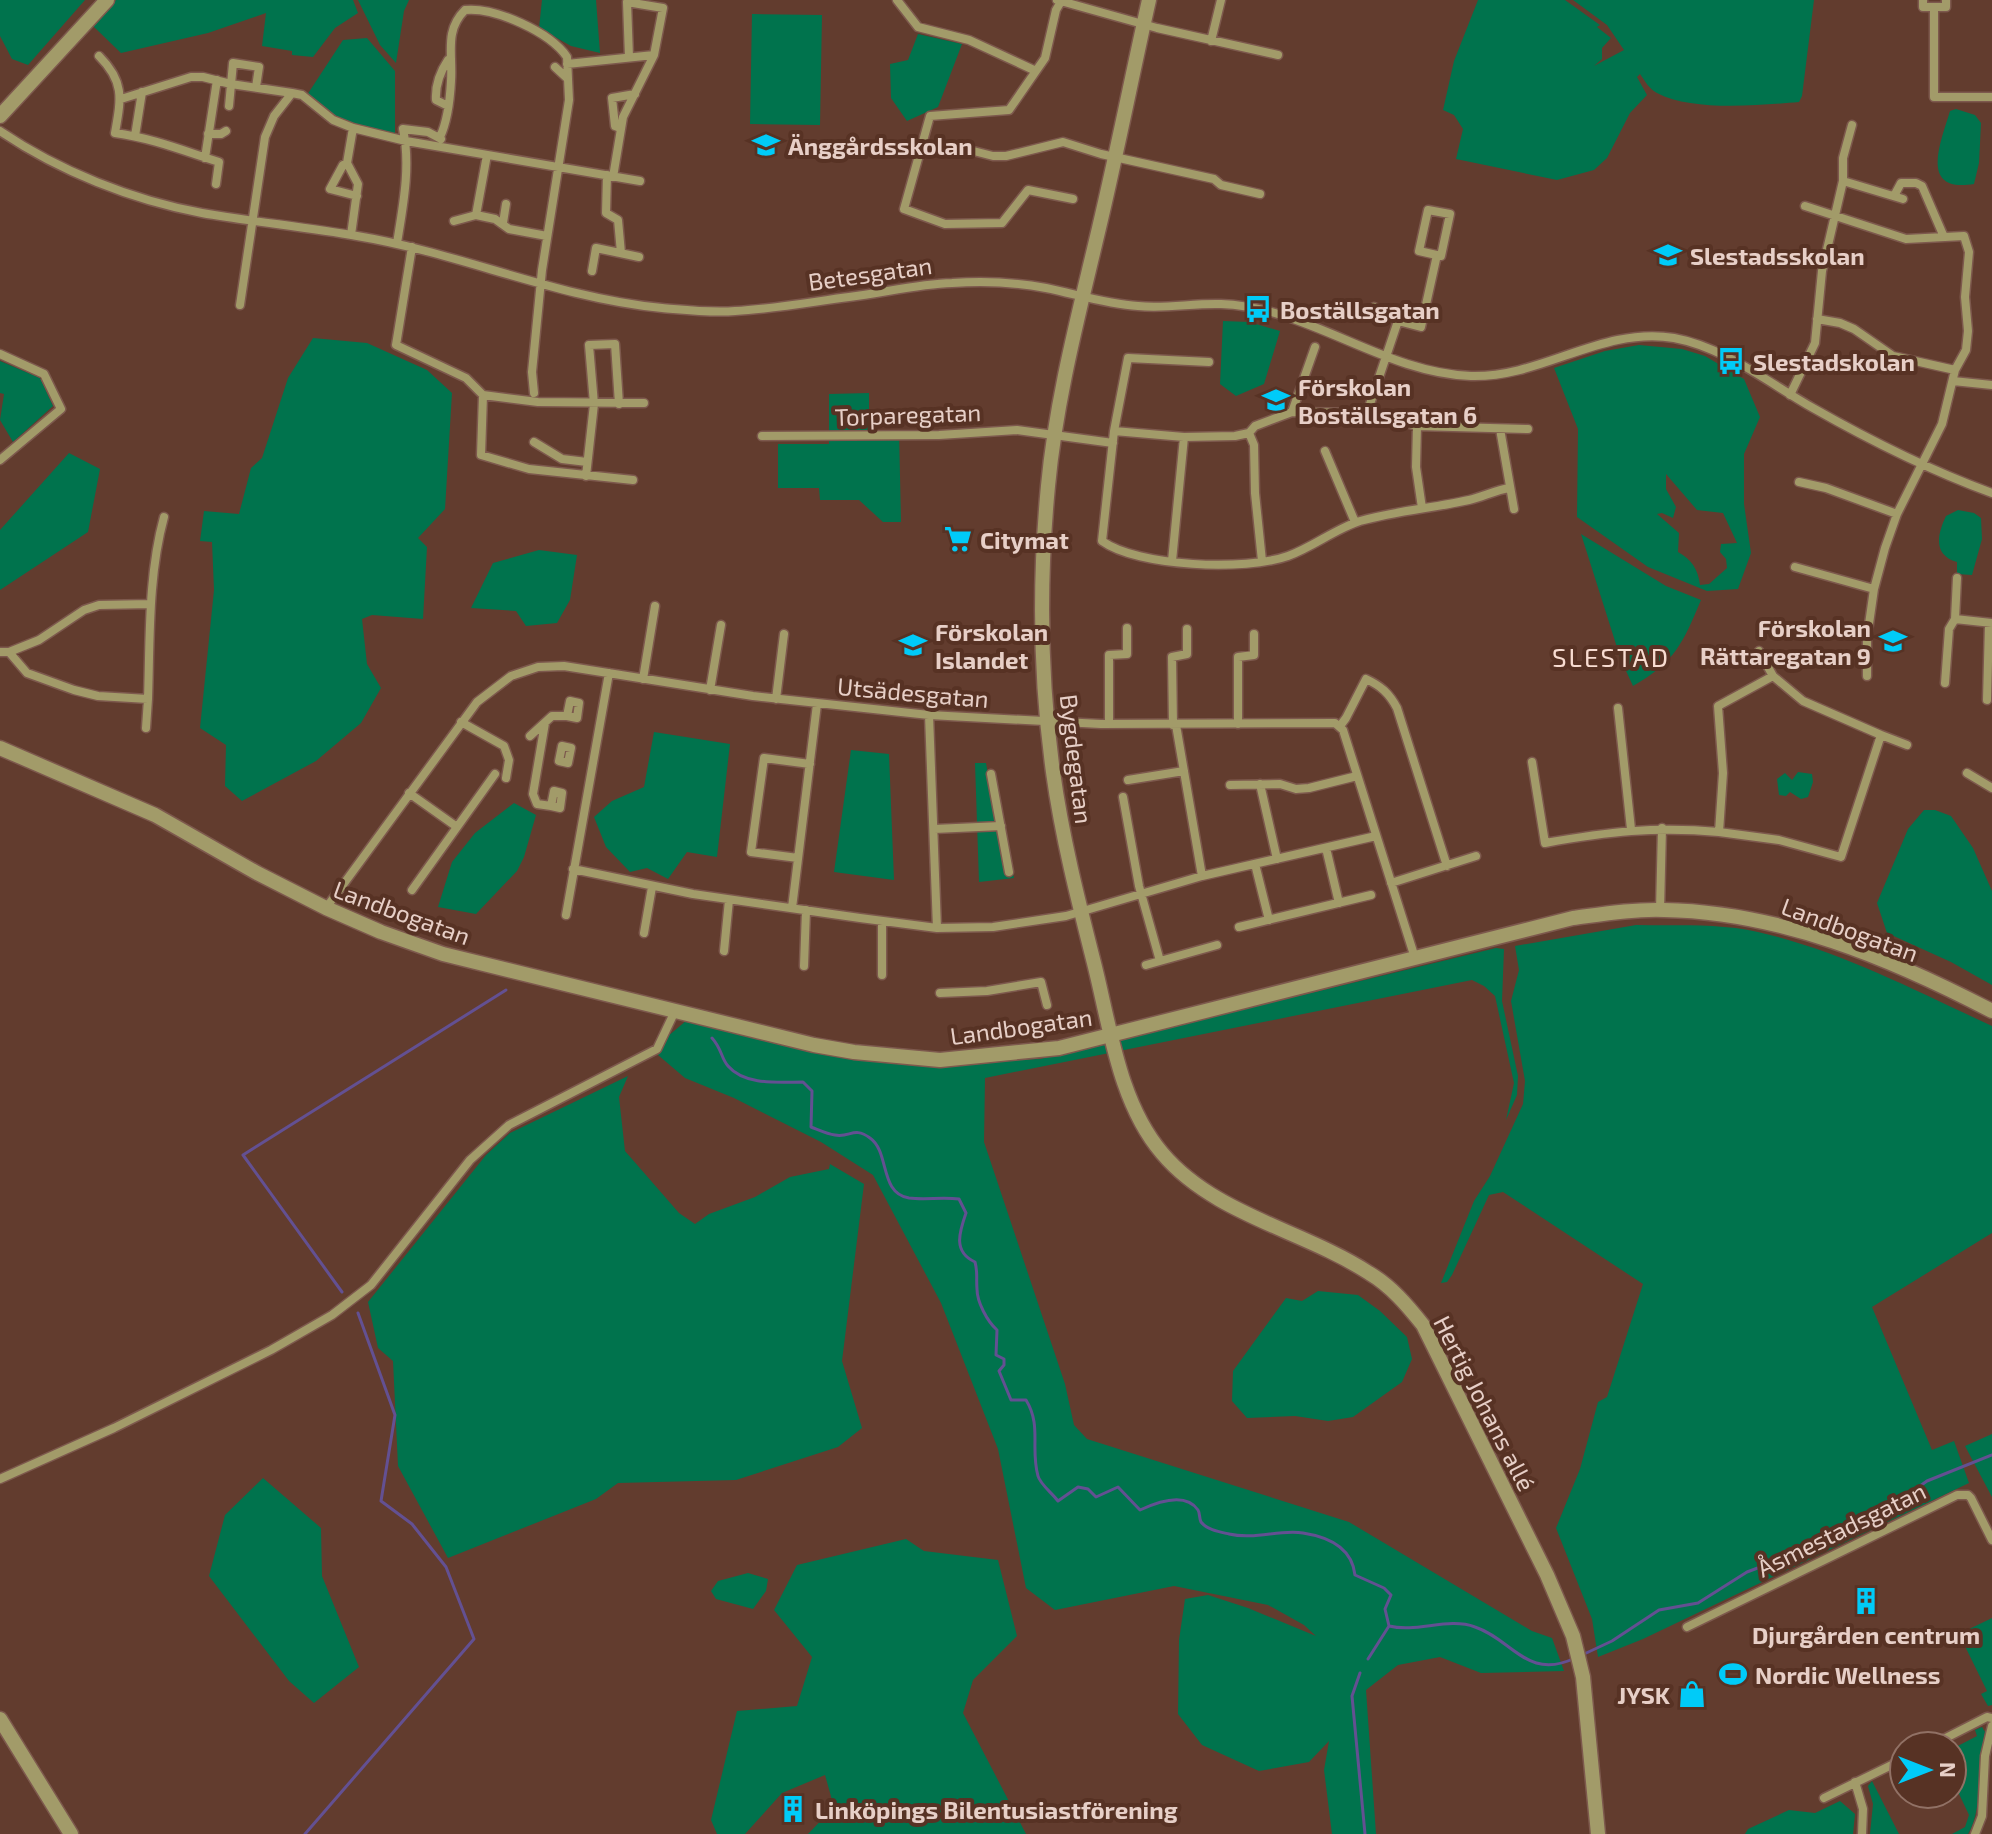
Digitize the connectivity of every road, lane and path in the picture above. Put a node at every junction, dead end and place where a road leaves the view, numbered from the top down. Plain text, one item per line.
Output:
1 (107, 0) edge
2 (897, 0) edge
3 (1149, 0) edge
4 (1221, 0) edge
5 (1923, 0) edge
6 (1946, 0) edge
7 (1059, 1) edge
8 (1075, 3) edge
9 (1934, 7) junction
10 (1144, 24) junction
11 (1211, 41) junction
12 (654, 55) junction
13 (1278, 55) dead end
14 (99, 56) dead end
15 (629, 57) junction
16 (449, 59) junction
17 (567, 64) junction
18 (555, 67) dead end
19 (1036, 71) junction
20 (568, 79) junction
21 (217, 80) junction
22 (231, 84) junction
23 (256, 87) junction
24 (142, 92) junction
25 (292, 93) junction
26 (635, 94) junction
27 (1992, 97) edge
28 (121, 99) junction
29 (229, 106) dead end
30 (448, 106) junction
31 (0, 116) edge
32 (1852, 125) dead end
33 (353, 128) junction
34 (620, 128) junction
35 (0, 131) edge
36 (226, 131) dead end
37 (208, 134) junction
38 (135, 136) junction
39 (440, 137) junction
40 (406, 141) junction
41 (954, 146) dead end
42 (448, 148) junction
43 (487, 155) junction
44 (1116, 157) junction
45 (205, 158) junction
46 (347, 163) junction
47 (559, 168) junction
48 (610, 176) junction
49 (640, 181) dead end
50 (1843, 181) junction
51 (216, 184) dead end
52 (1260, 194) dead end
53 (357, 196) junction
54 (1073, 199) dead end
55 (506, 204) dead end
56 (1805, 206) dead end
57 (476, 215) junction
58 (1833, 215) junction
59 (253, 220) junction
60 (454, 221) dead end
61 (503, 223) junction
62 (351, 235) junction
63 (547, 236) junction
64 (1944, 237) junction
65 (397, 243) junction
66 (412, 247) junction
67 (621, 253) junction
68 (1437, 255) junction
69 (639, 257) dead end
70 (592, 271) dead end
71 (540, 284) junction
72 (1082, 297) junction
73 (240, 305) dead end
74 (1374, 307) dead end
75 (1817, 319) junction
76 (1398, 321) junction
77 (1315, 347) dead end
78 (0, 354) edge
79 (1387, 356) junction
80 (1209, 362) dead end
81 (1955, 370) junction
82 (1953, 381) junction
83 (1992, 385) edge
84 (534, 393) dead end
85 (483, 395) junction
86 (1790, 395) junction
87 (644, 403) dead end
88 (594, 404) junction
89 (619, 404) junction
90 (1292, 412) junction
91 (1367, 413) junction
92 (1417, 426) junction
93 (1500, 429) junction
94 (1528, 429) dead end
95 (1114, 431) junction
96 (1249, 433) junction
97 (1054, 435) junction
98 (762, 436) dead end
99 (1184, 437) junction
100 (534, 442) dead end
101 (1113, 443) junction
102 (1325, 451) dead end
103 (0, 460) edge
104 (587, 462) junction
105 (1921, 466) junction
106 (586, 476) junction
107 (633, 480) dead end
108 (1799, 482) dead end
109 (1510, 488) junction
110 (1992, 493) edge
111 (1422, 508) junction
112 (1514, 509) dead end
113 (1897, 514) junction
114 (164, 517) dead end
115 (1355, 522) junction
116 (1172, 561) junction
117 (1262, 561) junction
118 (1795, 567) dead end
119 (1957, 578) dead end
120 (1874, 589) junction
121 (151, 604) junction
122 (655, 606) dead end
123 (1955, 619) junction
124 (1991, 623) edge
125 (721, 625) dead end
126 (1127, 628) dead end
127 (1187, 629) dead end
128 (784, 634) dead end
129 (1254, 634) dead end
130 (1759, 651) dead end
131 (4, 652) edge
132 (609, 673) junction
133 (1773, 676) junction
134 (1867, 676) dead end
135 (643, 679) junction
136 (1945, 683) dead end
137 (710, 690) junction
138 (148, 699) junction
139 (776, 699) junction
140 (1987, 700) dead end
141 (817, 704) junction
142 (1618, 708) dead end
143 (929, 715) junction
144 (567, 716) dead end
145 (461, 722) junction
146 (1047, 722) junction
147 (545, 723) junction
148 (1109, 724) junction
149 (1238, 724) junction
150 (1174, 725) junction
151 (1340, 726) junction
152 (146, 728) dead end
153 (1881, 735) junction
154 (530, 736) dead end
155 (1907, 745) dead end
156 (0, 748) edge
157 (539, 758) junction
158 (559, 761) dead end
159 (1532, 762) dead end
160 (810, 764) junction
161 (1184, 771) junction
162 (1967, 773) dead end
163 (495, 774) dead end
164 (991, 774) dead end
165 (1357, 776) junction
166 (506, 778) dead end
167 (1128, 780) dead end
168 (1260, 784) junction
169 (1230, 785) dead end
170 (1992, 788) edge
171 (409, 793) junction
172 (1123, 797) dead end
173 (551, 806) dead end
174 (1001, 826) junction
175 (457, 827) junction
176 (1662, 828) junction
177 (934, 829) junction
178 (1631, 829) junction
179 (1719, 832) junction
180 (1376, 836) junction
181 (1326, 848) junction
182 (1476, 856) dead end
183 (798, 858) junction
184 (1277, 859) junction
185 (1255, 864) junction
186 (1447, 866) junction
187 (573, 869) junction
188 (1009, 872) dead end
189 (1202, 876) junction
190 (1391, 883) junction
191 (652, 887) junction
192 (412, 890) dead end
193 (1141, 894) junction
194 (1371, 895) dead end
195 (729, 900) junction
196 (1339, 903) junction
197 (326, 908) junction
198 (792, 908) junction
199 (806, 910) junction
200 (1660, 910) junction
201 (1081, 912) junction
202 (566, 915) dead end
203 (1269, 920) junction
204 (882, 921) junction
205 (1239, 927) dead end
206 (937, 928) junction
207 (644, 933) dead end
208 (1217, 945) dead end
209 (724, 951) dead end
210 (1415, 958) junction
211 (1160, 961) junction
212 (1146, 965) dead end
213 (804, 966) dead end
214 (882, 975) dead end
215 (940, 993) dead end
216 (1047, 1005) dead end
217 (1988, 1008) edge
218 (675, 1011) junction
219 (1112, 1035) junction
220 (0, 1479) edge
221 (1992, 1540) edge
222 (1687, 1627) dead end
223 (1992, 1718) edge
224 (0, 1719) edge
225 (1992, 1726) edge
226 (1961, 1730) edge
227 (1888, 1767) edge
228 (1855, 1782) junction
229 (1824, 1798) dead end
230 (71, 1834) edge
231 (1598, 1834) edge
232 (1862, 1834) edge
233 (1975, 1834) edge

1 - 31 street
2 - 19 street
3 - 10 street, Bygdegatan
4 - 11 street
5 - 9 street
6 - 9 street
7 - 8 street
7 - 19 street
8 - 10 street
9 - 27 street
10 - 11 street
10 - 44 street, Bygdegatan
11 - 13 street
12 - 15 street
12 - 15 street
12 - 26 street
14 - 28 street
15 - 17 street
16 - 17 street
16 - 30 street
16 - 30 street
17 - 20 street
18 - 20 street
19 - 54 street
20 - 47 street
21 - 22 street
21 - 24 street
21 - 37 street
22 - 23 street
22 - 23 street
22 - 29 street
23 - 25 street
24 - 28 street
24 - 38 street
25 - 33 street
25 - 59 street
26 - 34 street
26 - 34 street
28 - 38 street
30 - 39 street
32 - 50 street
33 - 40 street
33 - 46 street
34 - 48 street
35 - 59 street, Betesgatan
36 - 37 street
37 - 45 street
38 - 45 street
39 - 40 street
39 - 42 street
40 - 42 street
40 - 65 street
41 - 44 street
42 - 43 street
43 - 47 street
43 - 57 street
44 - 52 street
44 - 72 street, Bygdegatan
45 - 51 street
46 - 53 street
46 - 53 street
47 - 48 street
47 - 63 street
48 - 49 street
48 - 67 street
50 - 58 street
50 - 64 street
53 - 62 street
55 - 61 street
56 - 58 street
57 - 60 street
57 - 61 street
58 - 64 street
58 - 75 street
59 - 62 street, Betesgatan
59 - 73 street
61 - 63 street
62 - 65 street, Betesgatan
63 - 71 street
64 - 81 street
65 - 66 street, Betesgatan
66 - 71 street, Betesgatan
66 - 85 street
67 - 69 street
67 - 70 street
68 - 68 street
68 - 76 street
71 - 72 street, Betesgatan
71 - 84 street
72 - 79 street
72 - 97 street, Bygdegatan
74 - 76 street
75 - 81 street
75 - 86 street
76 - 79 street
77 - 90 street
78 - 103 street
79 - 86 street
79 - 91 street
80 - 95 street
81 - 82 street
82 - 83 street
82 - 105 street
85 - 88 street
85 - 106 street
86 - 105 street
87 - 89 street
88 - 89 street
88 - 89 street
88 - 104 street
90 - 91 street
90 - 96 street
91 - 92 street
92 - 93 street
92 - 111 street
93 - 94 street
93 - 109 street
95 - 99 street
95 - 101 street
96 - 99 street
96 - 117 street
97 - 98 street, Torparegatan
97 - 101 street
97 - 146 street, Bygdegatan
99 - 116 street
100 - 104 street
101 - 116 street
102 - 115 street
104 - 106 street
105 - 110 street
105 - 113 street
106 - 107 street
108 - 113 street
109 - 111 street
109 - 112 street
111 - 115 street
113 - 120 street
114 - 121 street
115 - 117 street
116 - 117 street
118 - 120 street
119 - 123 street
120 - 134 street
121 - 131 street
121 - 138 street
122 - 135 street
123 - 124 street
123 - 136 street
124 - 140 street
125 - 137 street
126 - 148 street
127 - 150 street
128 - 139 street
129 - 149 street
130 - 133 street
131 - 138 street
132 - 135 street, Utsädesgatan
132 - 145 street, Utsädesgatan
132 - 187 street
133 - 153 street
133 - 179 street
135 - 137 street, Utsädesgatan
137 - 139 street, Utsädesgatan
138 - 152 street
139 - 141 street, Utsädesgatan
141 - 143 street, Utsädesgatan
141 - 160 street
142 - 178 street
143 - 146 street, Utsädesgatan
143 - 177 street
144 - 147 street
145 - 166 street
145 - 171 street, Utsädesgatan
146 - 148 street, Utsädesgatan
146 - 201 street, Bygdegatan
147 - 154 street
147 - 157 street
148 - 150 street, Utsädesgatan
149 - 150 street, Utsädesgatan
149 - 151 street, Utsädesgatan
150 - 161 street
151 - 165 street
151 - 186 street
153 - 155 street
153 - 179 street
156 - 197 street, Landbogatan
157 - 158 street
157 - 173 street
159 - 178 street
160 - 183 street
160 - 183 street
161 - 167 street
161 - 189 street
162 - 170 street
163 - 175 street
164 - 174 street
165 - 168 street
165 - 180 street
168 - 169 street
168 - 184 street
171 - 175 street
171 - 197 street, Utsädesgatan
172 - 193 street
174 - 177 street
174 - 188 street
175 - 192 street
176 - 178 street
176 - 179 street
176 - 200 street
177 - 206 street
180 - 181 street
180 - 190 street
181 - 184 street
181 - 196 street
182 - 186 street
183 - 198 street
184 - 185 street
185 - 189 street
185 - 203 street
186 - 190 street
187 - 191 street
187 - 202 street
189 - 193 street
190 - 210 street
191 - 195 street
191 - 207 street
193 - 201 street
193 - 211 street
194 - 196 street
195 - 198 street
195 - 209 street
196 - 203 street
197 - 218 street, Landbogatan
198 - 199 street
199 - 204 street
199 - 213 street
200 - 210 street, Landbogatan
200 - 217 street, Landbogatan
201 - 206 street
201 - 219 street, Bygdegatan
203 - 205 street
204 - 206 street
204 - 214 street
208 - 211 street
210 - 219 street, Landbogatan
211 - 212 street
215 - 216 street
218 - 219 street, Landbogatan
218 - 220 street
219 - 231 street, Hertig Johans allé
221 - 222 street, Åsmestadsgatan
223 - 226 street
224 - 230 street
225 - 233 street
227 - 228 street
228 - 229 street
228 - 232 street

